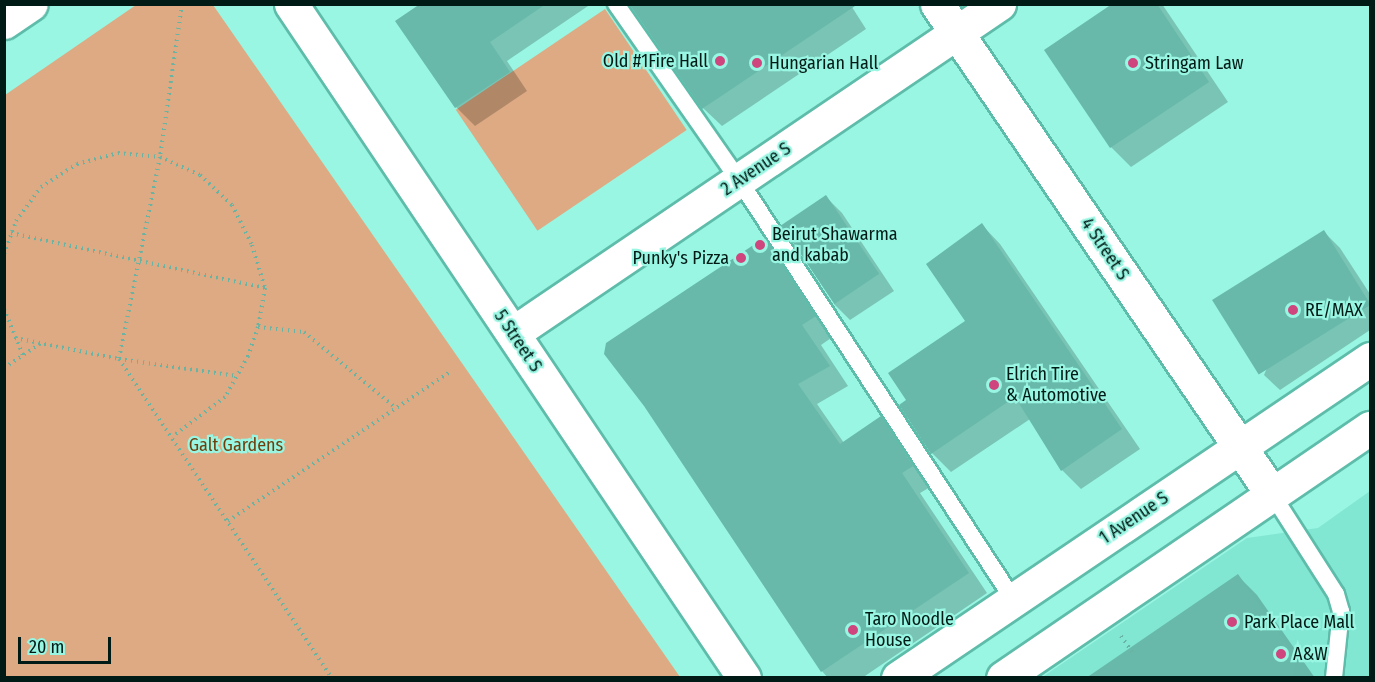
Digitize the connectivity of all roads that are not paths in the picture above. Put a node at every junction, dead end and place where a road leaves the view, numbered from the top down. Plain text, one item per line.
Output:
1 (31, 4) edge
2 (291, 4) edge
3 (616, 4) edge
4 (937, 4) edge
5 (999, 4) edge
6 (4, 22) edge
7 (958, 33) junction
8 (740, 180) junction
9 (513, 333) junction
10 (1371, 359) edge
11 (1371, 428) edge
12 (1240, 447) junction
13 (1272, 494) junction
14 (1013, 599) junction
15 (744, 678) edge
16 (898, 678) edge
17 (1003, 678) edge
18 (1334, 678) edge

1 - 6 street
2 - 9 street, 5 Street S
3 - 8 lane
4 - 7 street, 4 Street S
5 - 7 street, 2 Avenue S
7 - 8 street, 2 Avenue S
7 - 12 street, 4 Street S
8 - 9 street, 2 Avenue S
8 - 14 lane
9 - 15 street, 5 Street S
10 - 12 street, 1 Avenue S
11 - 13 street
12 - 13 street, 4 Street S
12 - 14 street, 1 Avenue S
13 - 17 street
13 - 18 lane
14 - 16 street, 1 Avenue S

